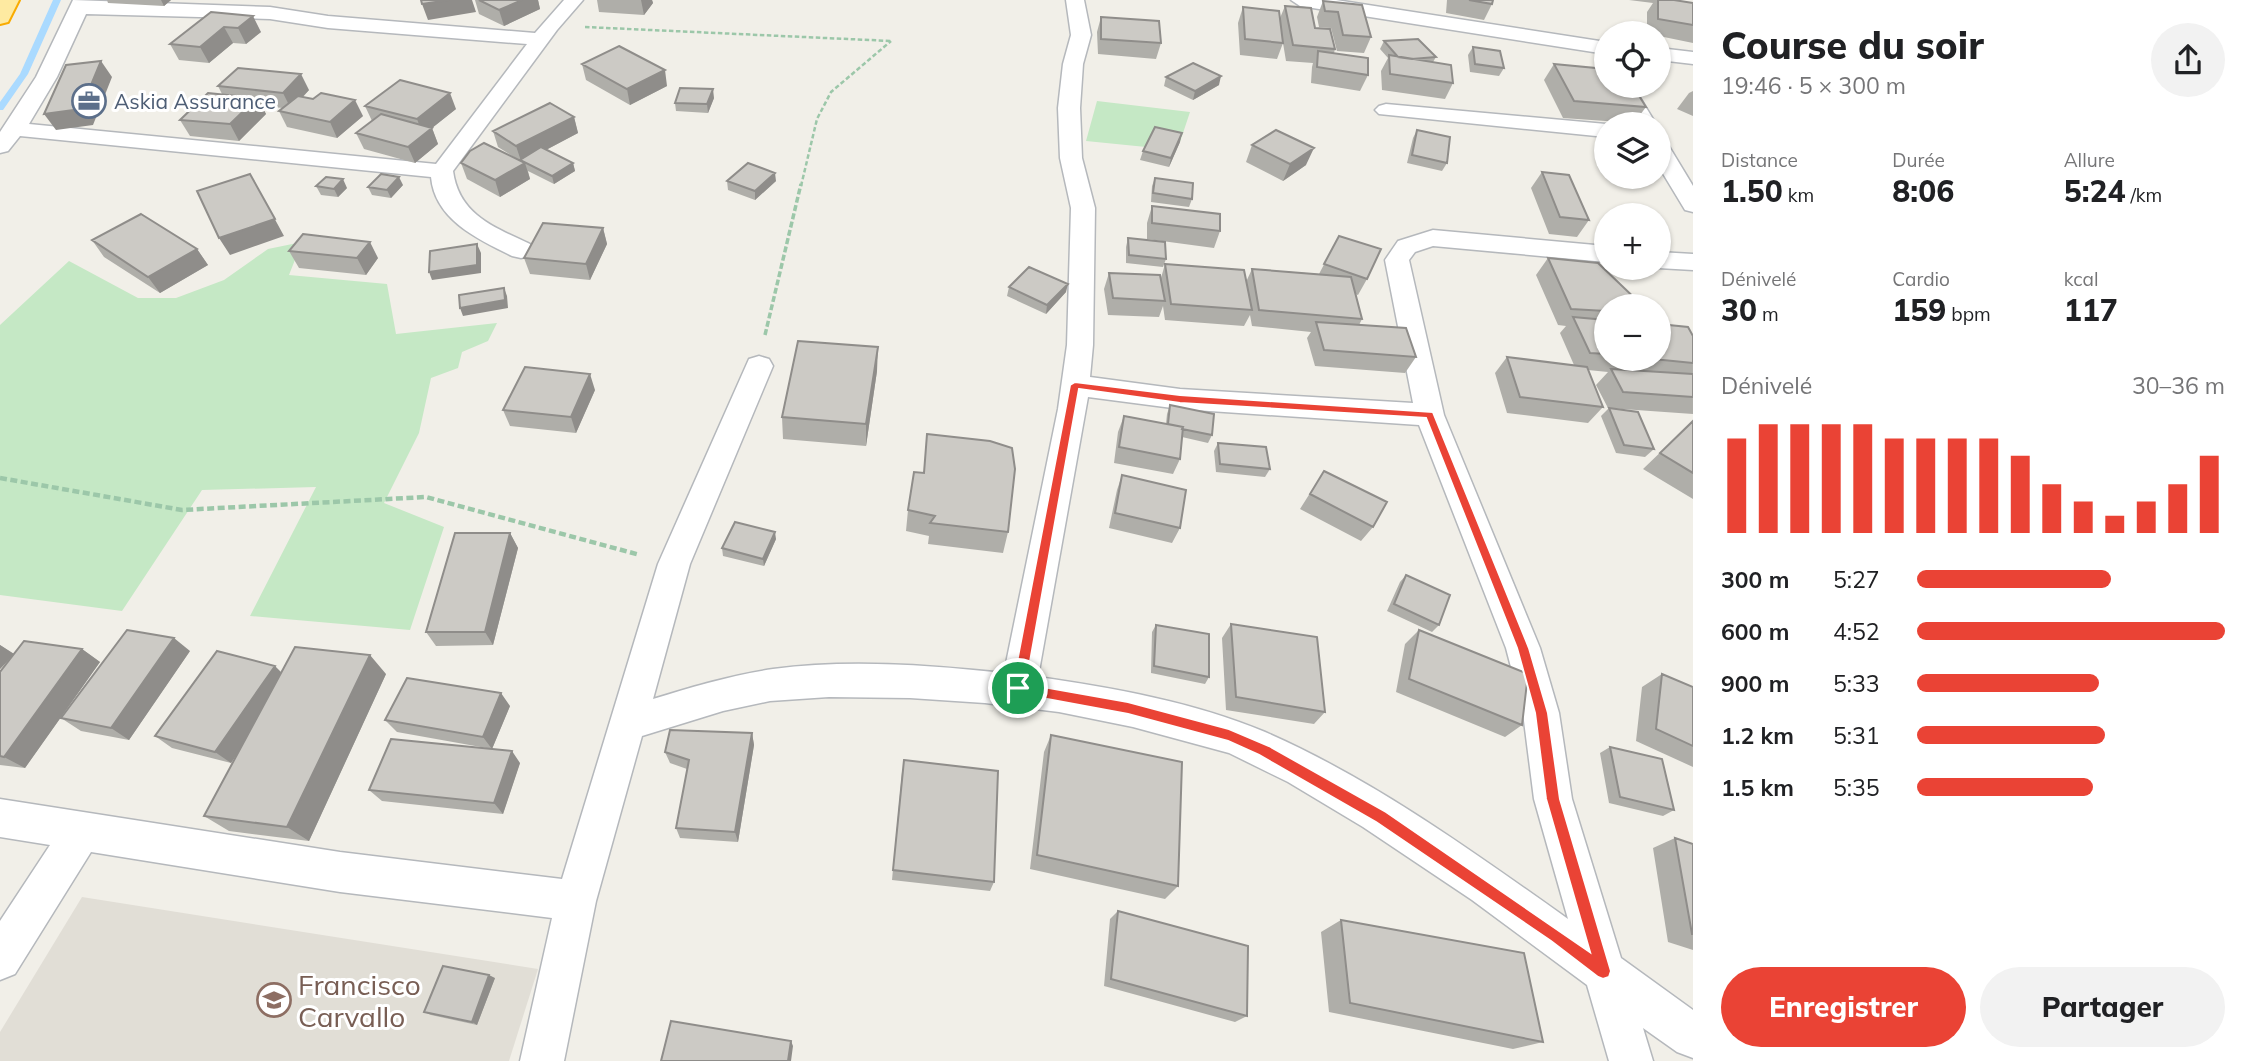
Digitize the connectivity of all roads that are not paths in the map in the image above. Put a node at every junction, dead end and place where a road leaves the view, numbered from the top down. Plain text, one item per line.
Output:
1 (8, 0) edge
2 (573, 0) edge
3 (1075, 0) edge
4 (1300, 0) edge
5 (80, 4) edge
6 (0, 17) edge
7 (546, 32) junction
8 (1594, 50) edge
9 (1671, 55) edge
10 (1693, 58) edge
11 (1386, 110) dead end
12 (16, 129) junction
13 (1594, 130) edge
14 (0, 146) edge
15 (1671, 168) edge
16 (442, 171) junction
17 (1693, 205) edge
18 (521, 250) dead end
19 (1594, 253) edge
20 (1671, 261) edge
21 (1693, 262) edge
22 (759, 366) road end
23 (1075, 385) junction
24 (1430, 415) junction
25 (1018, 688) junction
26 (626, 724) junction
27 (0, 818) edge
28 (80, 832) junction
29 (576, 901) junction
30 (0, 959) edge
31 (1603, 971) junction
32 (1693, 1036) edge
33 (542, 1061) edge
34 (1631, 1061) edge

1 - 6 highway
2 - 7 street
3 - 23 street
4 - 8 street
5 - 7 street
5 - 12 street
7 - 16 street
9 - 10 street
11 - 13 street
12 - 14 street
12 - 16 street
15 - 17 street
16 - 18 street
19 - 24 street
20 - 21 street
22 - 26 street
23 - 24 street
23 - 25 street
24 - 31 street
25 - 26 street
25 - 31 street
26 - 29 street
27 - 28 street
28 - 29 street
28 - 30 street
29 - 33 street
31 - 32 street
31 - 34 street

